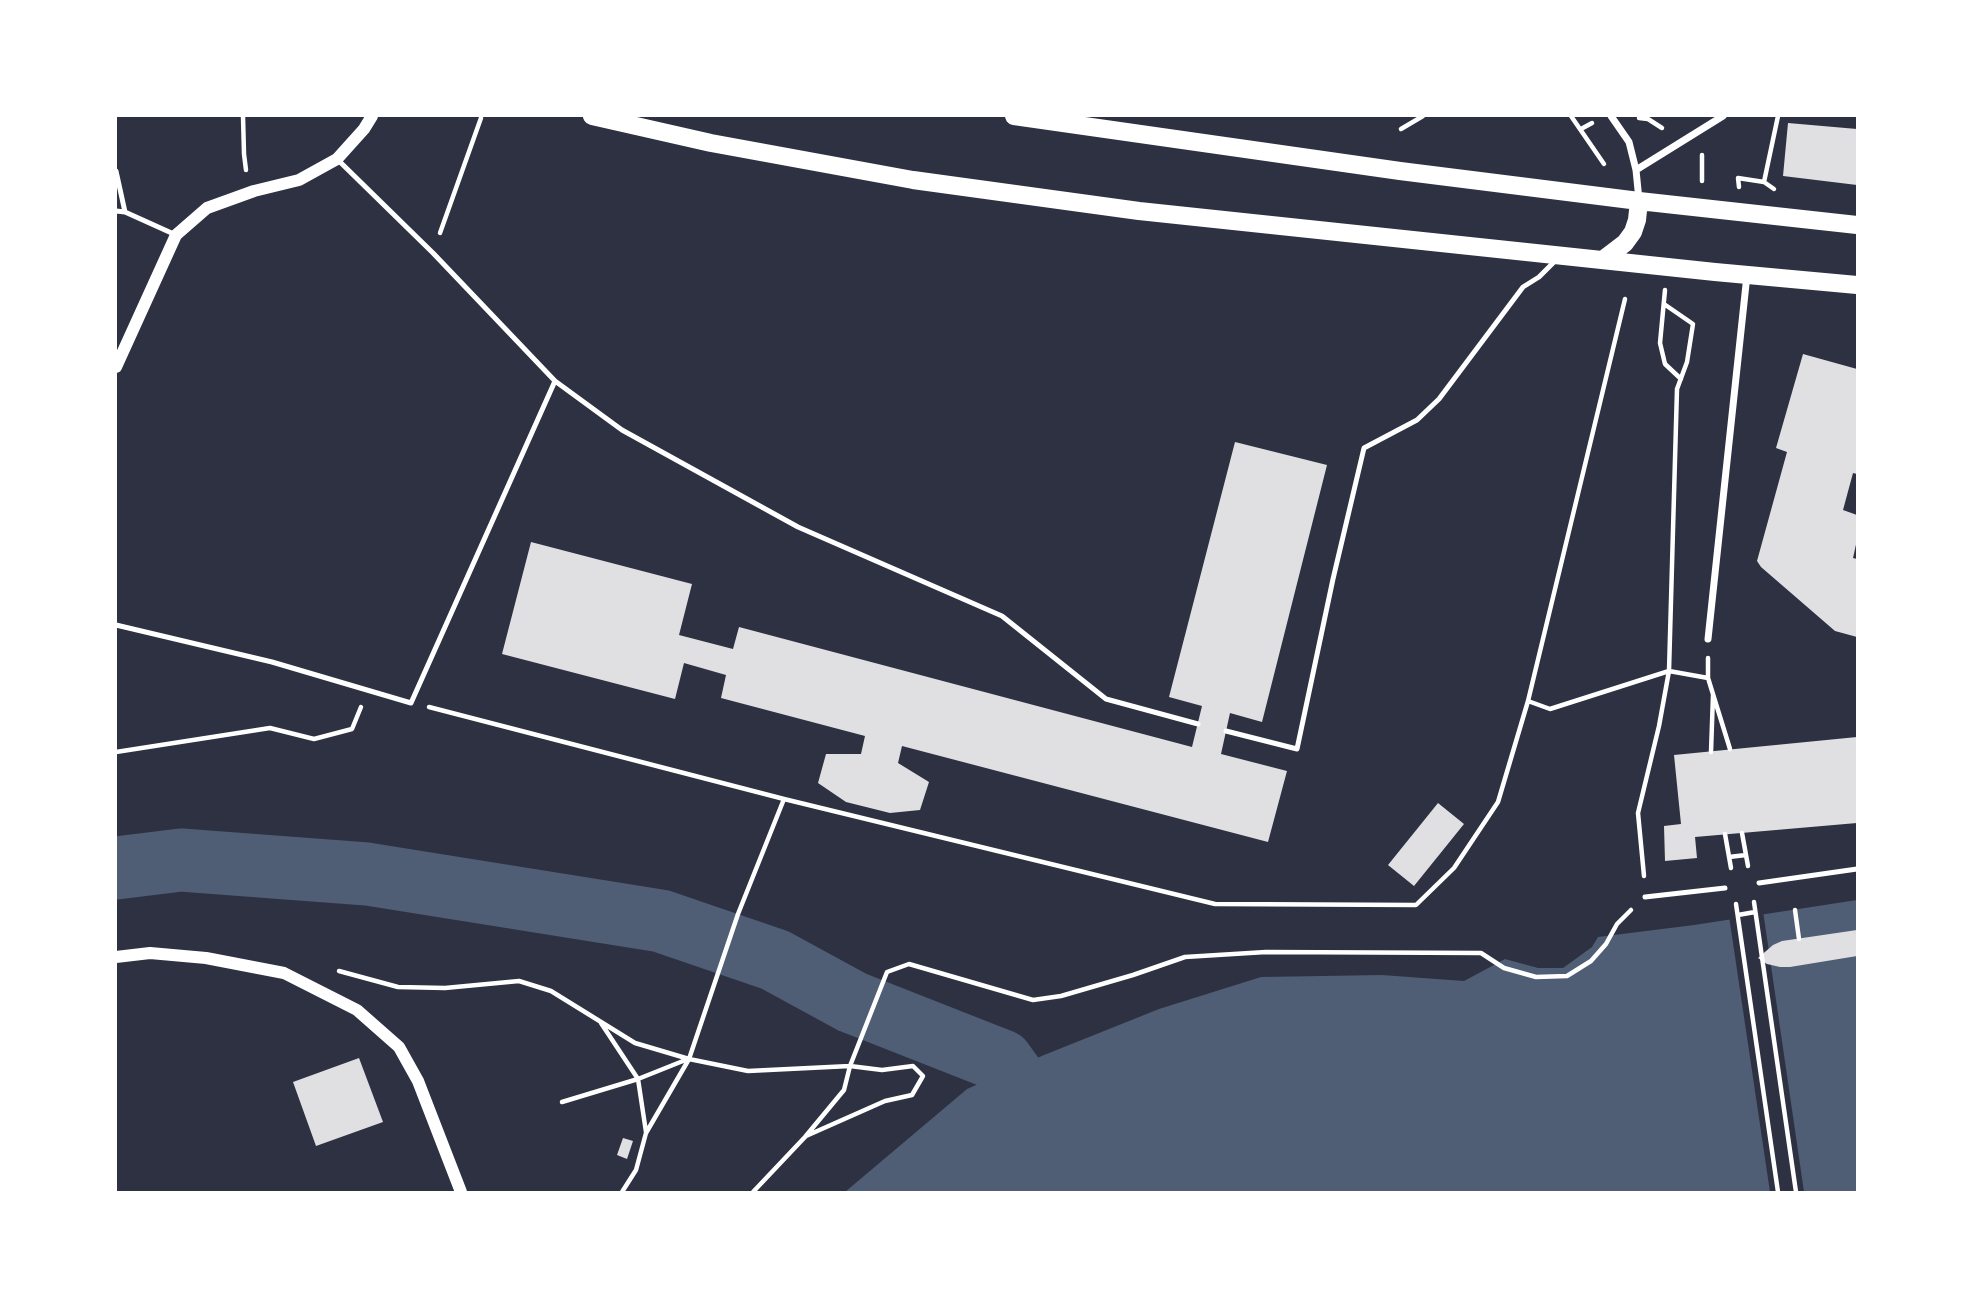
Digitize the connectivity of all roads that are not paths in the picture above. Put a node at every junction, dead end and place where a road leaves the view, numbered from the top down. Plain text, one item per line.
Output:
1 (372, 116) edge
2 (592, 116) edge
3 (1014, 116) edge
4 (1611, 116) edge
5 (1723, 116) edge
6 (337, 159) junction
7 (1636, 170) junction
8 (116, 171) edge
9 (1639, 201) junction
10 (116, 211) edge
11 (125, 212) junction
12 (1857, 225) edge
13 (176, 235) junction
14 (1561, 255) junction
15 (1604, 259) junction
16 (1747, 275) junction
17 (1857, 285) edge
18 (116, 367) edge
19 (555, 381) junction
20 (116, 625) edge
21 (1708, 639) dead end
22 (1198, 724) dead end
23 (1226, 731) dead end
24 (1857, 869) edge
25 (1759, 883) dead end
26 (1725, 888) dead end
27 (1646, 897) road end
28 (116, 957) edge
29 (461, 1192) edge

1 - 6 street
2 - 14 main road
3 - 9 main road
4 - 7 street
5 - 7 street
6 - 13 street
6 - 19 lane
7 - 9 street
8 - 11 lane
9 - 12 main road
9 - 15 main road
10 - 11 lane
11 - 13 lane
13 - 18 street
14 - 15 main road
14 - 23 lane
15 - 16 main road
16 - 17 main road
16 - 21 street
19 - 20 lane
19 - 22 lane
24 - 25 lane
26 - 27 lane
28 - 29 street

